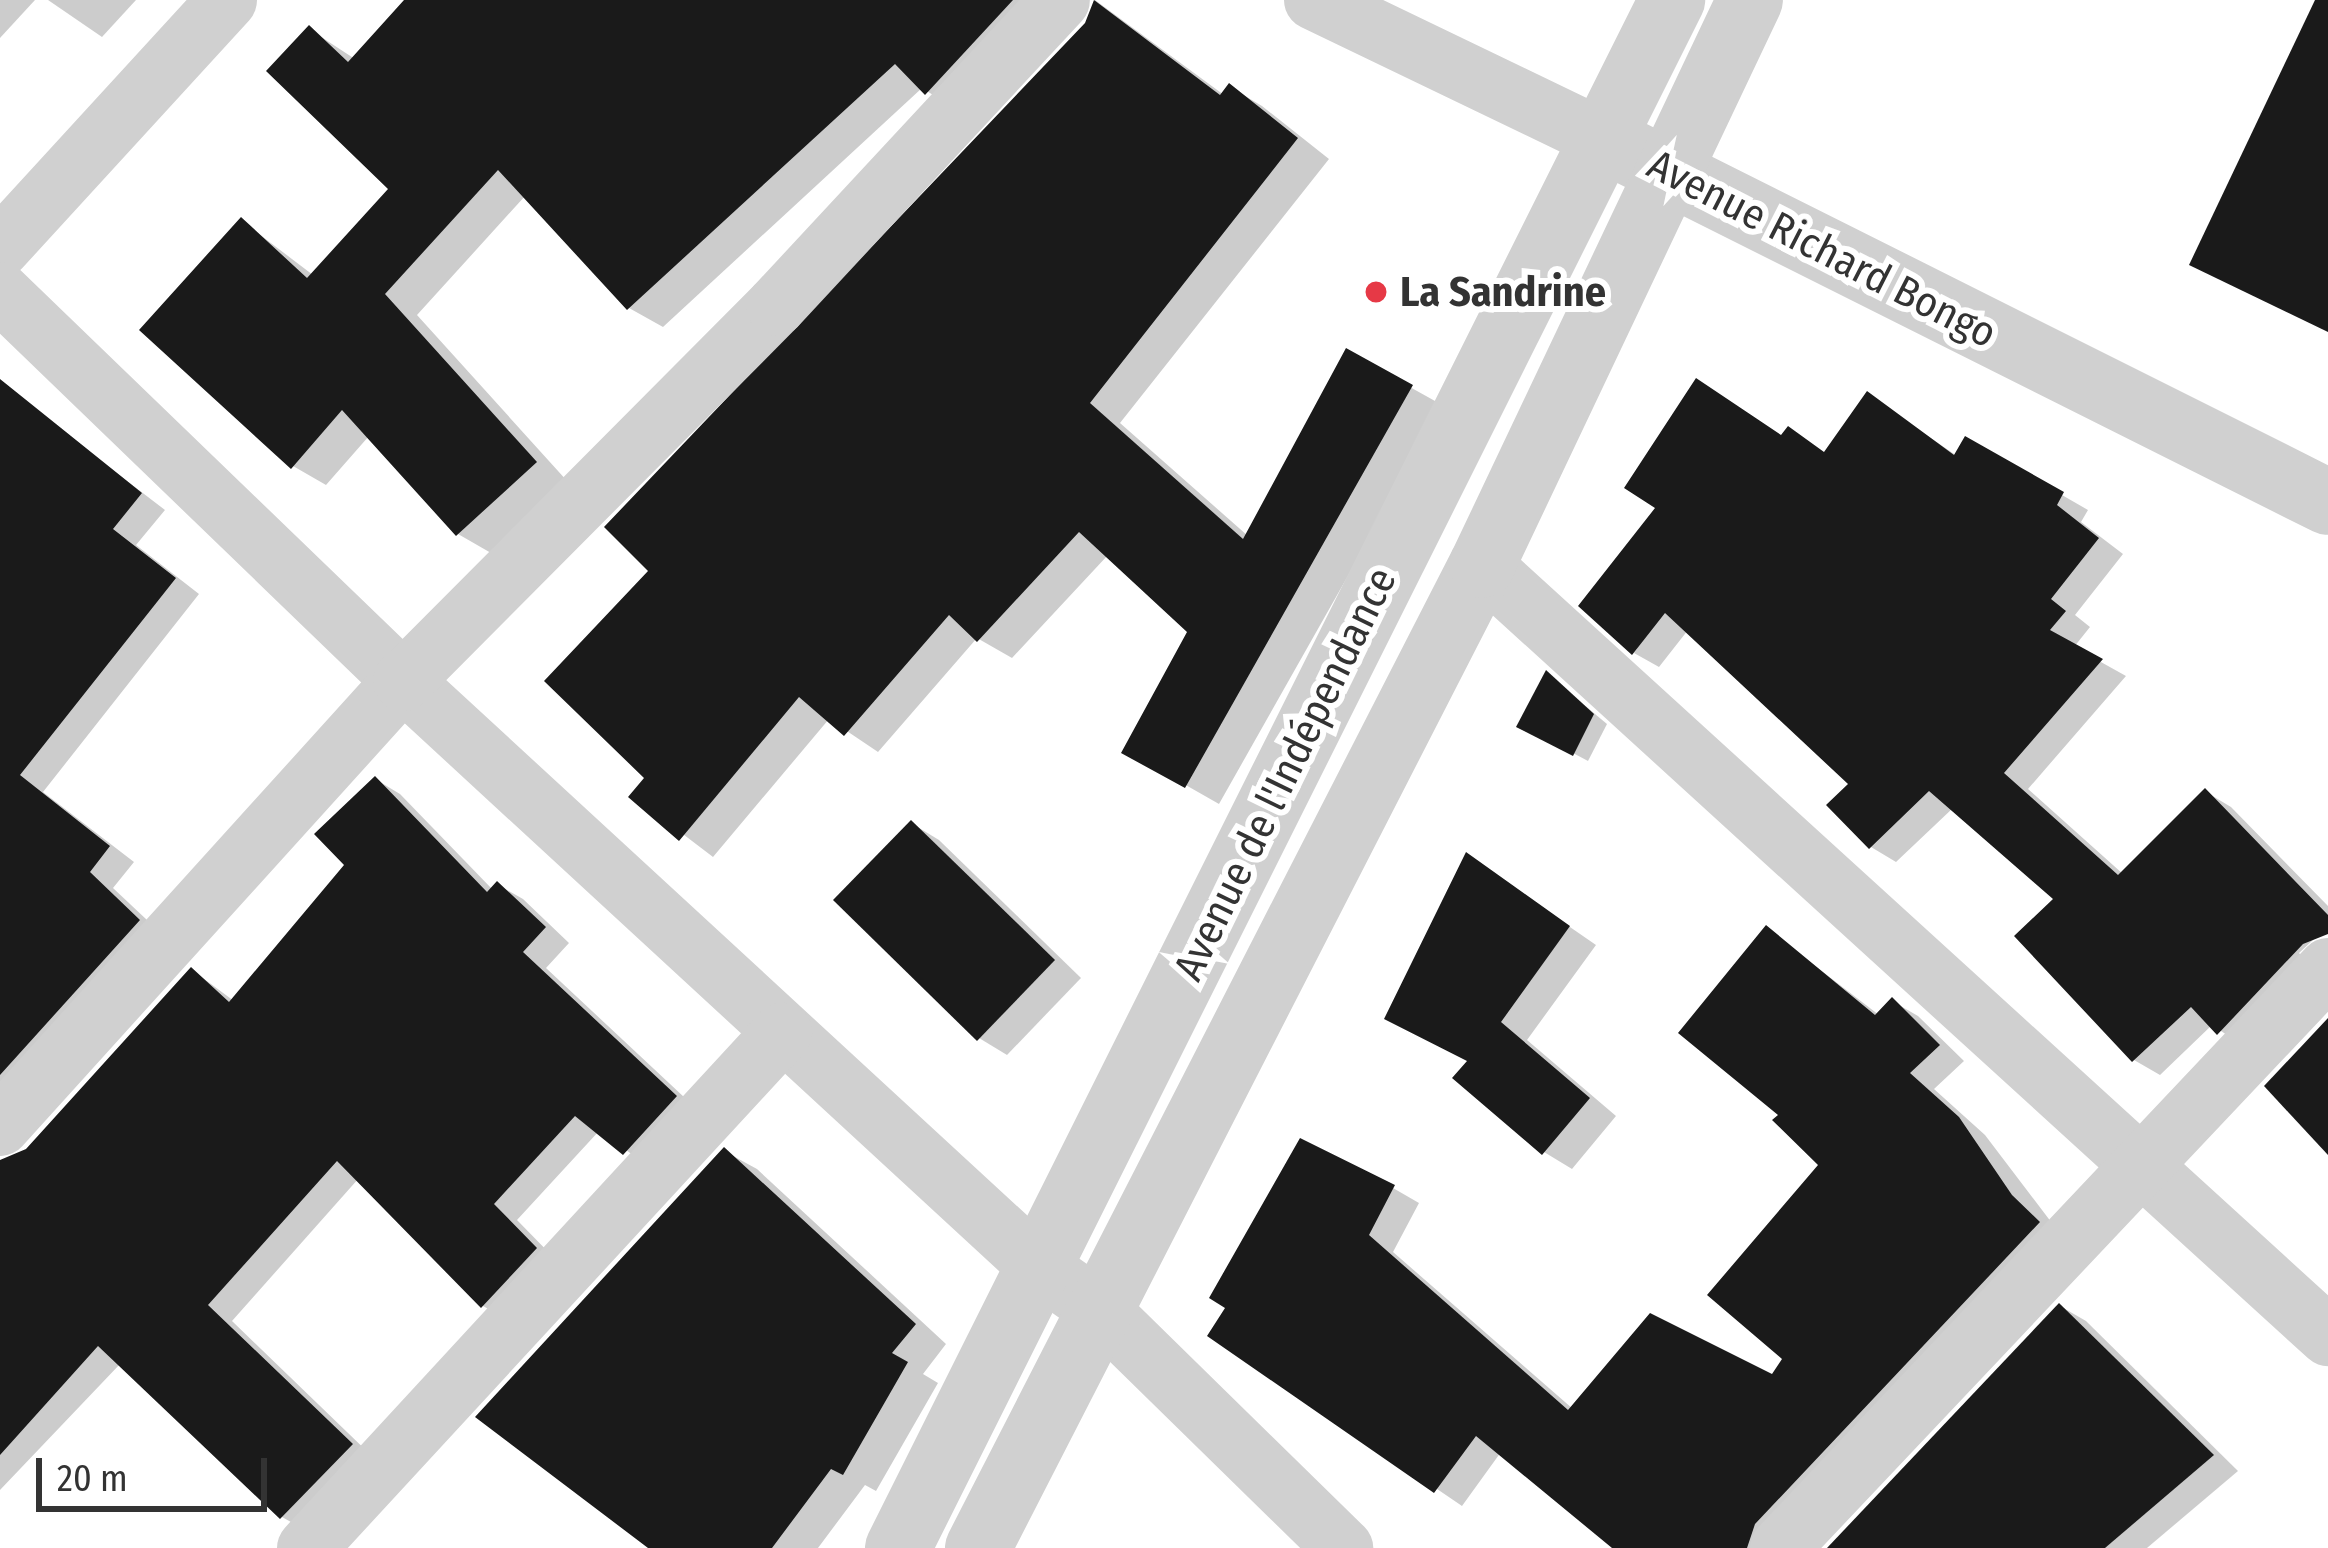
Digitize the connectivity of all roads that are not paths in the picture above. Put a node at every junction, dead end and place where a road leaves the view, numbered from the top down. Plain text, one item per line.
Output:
1 (227, 0) edge
2 (1060, 0) edge
3 (1314, 0) edge
4 (1672, 0) edge
5 (1750, 0) edge
6 (1603, 139) junction
7 (1664, 169) junction
8 (0, 248) edge
9 (0, 292) edge
10 (2326, 496) edge
11 (1482, 565) junction
12 (403, 682) junction
13 (2328, 968) edge
14 (782, 1033) junction
15 (0, 1126) edge
16 (2141, 1166) junction
17 (1040, 1267) junction
18 (1099, 1309) junction
19 (2328, 1336) edge
20 (307, 1548) edge
21 (898, 1548) edge
22 (978, 1548) edge
23 (1342, 1548) edge
24 (1780, 1548) edge

1 - 8 street
2 - 12 street
3 - 6 street, Avenue Richard Bongo
4 - 6 street, Avenue de l'Indépendance
5 - 7 street, Avenue de l'Indépendance
6 - 7 street, Avenue Richard Bongo
6 - 17 street, Avenue de l'Indépendance
7 - 10 street, Avenue Richard Bongo
7 - 11 street, Avenue de l'Indépendance
9 - 12 street
11 - 16 street
11 - 18 street, Avenue de l'Indépendance
12 - 14 street
12 - 15 street
13 - 16 street
14 - 17 street
14 - 20 street
16 - 19 street
16 - 24 street
17 - 18 street
17 - 21 street, Avenue de l'Indépendance
18 - 22 street, Avenue de l'Indépendance
18 - 23 street

